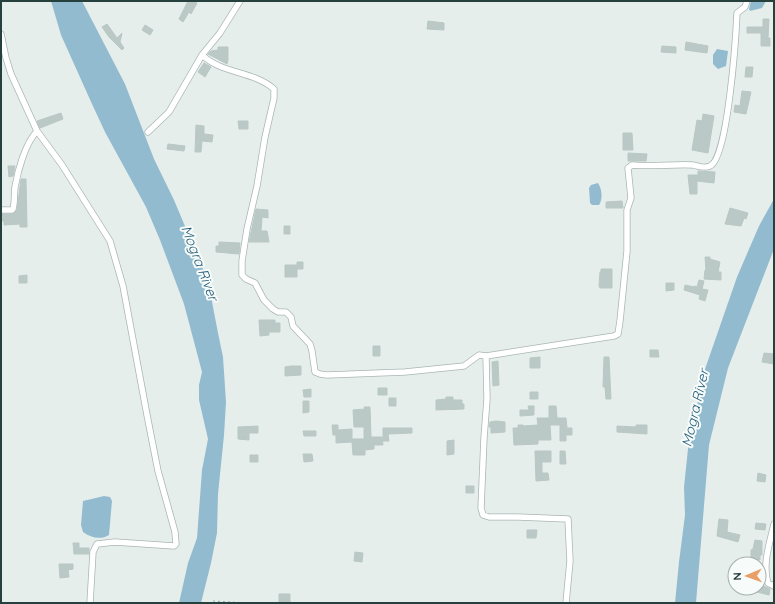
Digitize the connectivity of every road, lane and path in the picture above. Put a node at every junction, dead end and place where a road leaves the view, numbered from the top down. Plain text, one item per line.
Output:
1 (240, 1) edge
2 (748, 1) edge
3 (1, 34) edge
4 (202, 55) junction
5 (37, 131) junction
6 (148, 132) dead end
7 (1, 210) edge
8 (486, 356) junction
9 (774, 524) edge
10 (774, 586) edge
11 (213, 601) dead end
12 (90, 603) edge
13 (250, 603) edge
14 (566, 603) edge

1 - 4 street
2 - 8 street
3 - 5 street
4 - 6 street
4 - 8 street
5 - 7 street
5 - 12 street
8 - 14 street
9 - 10 street
11 - 13 path

